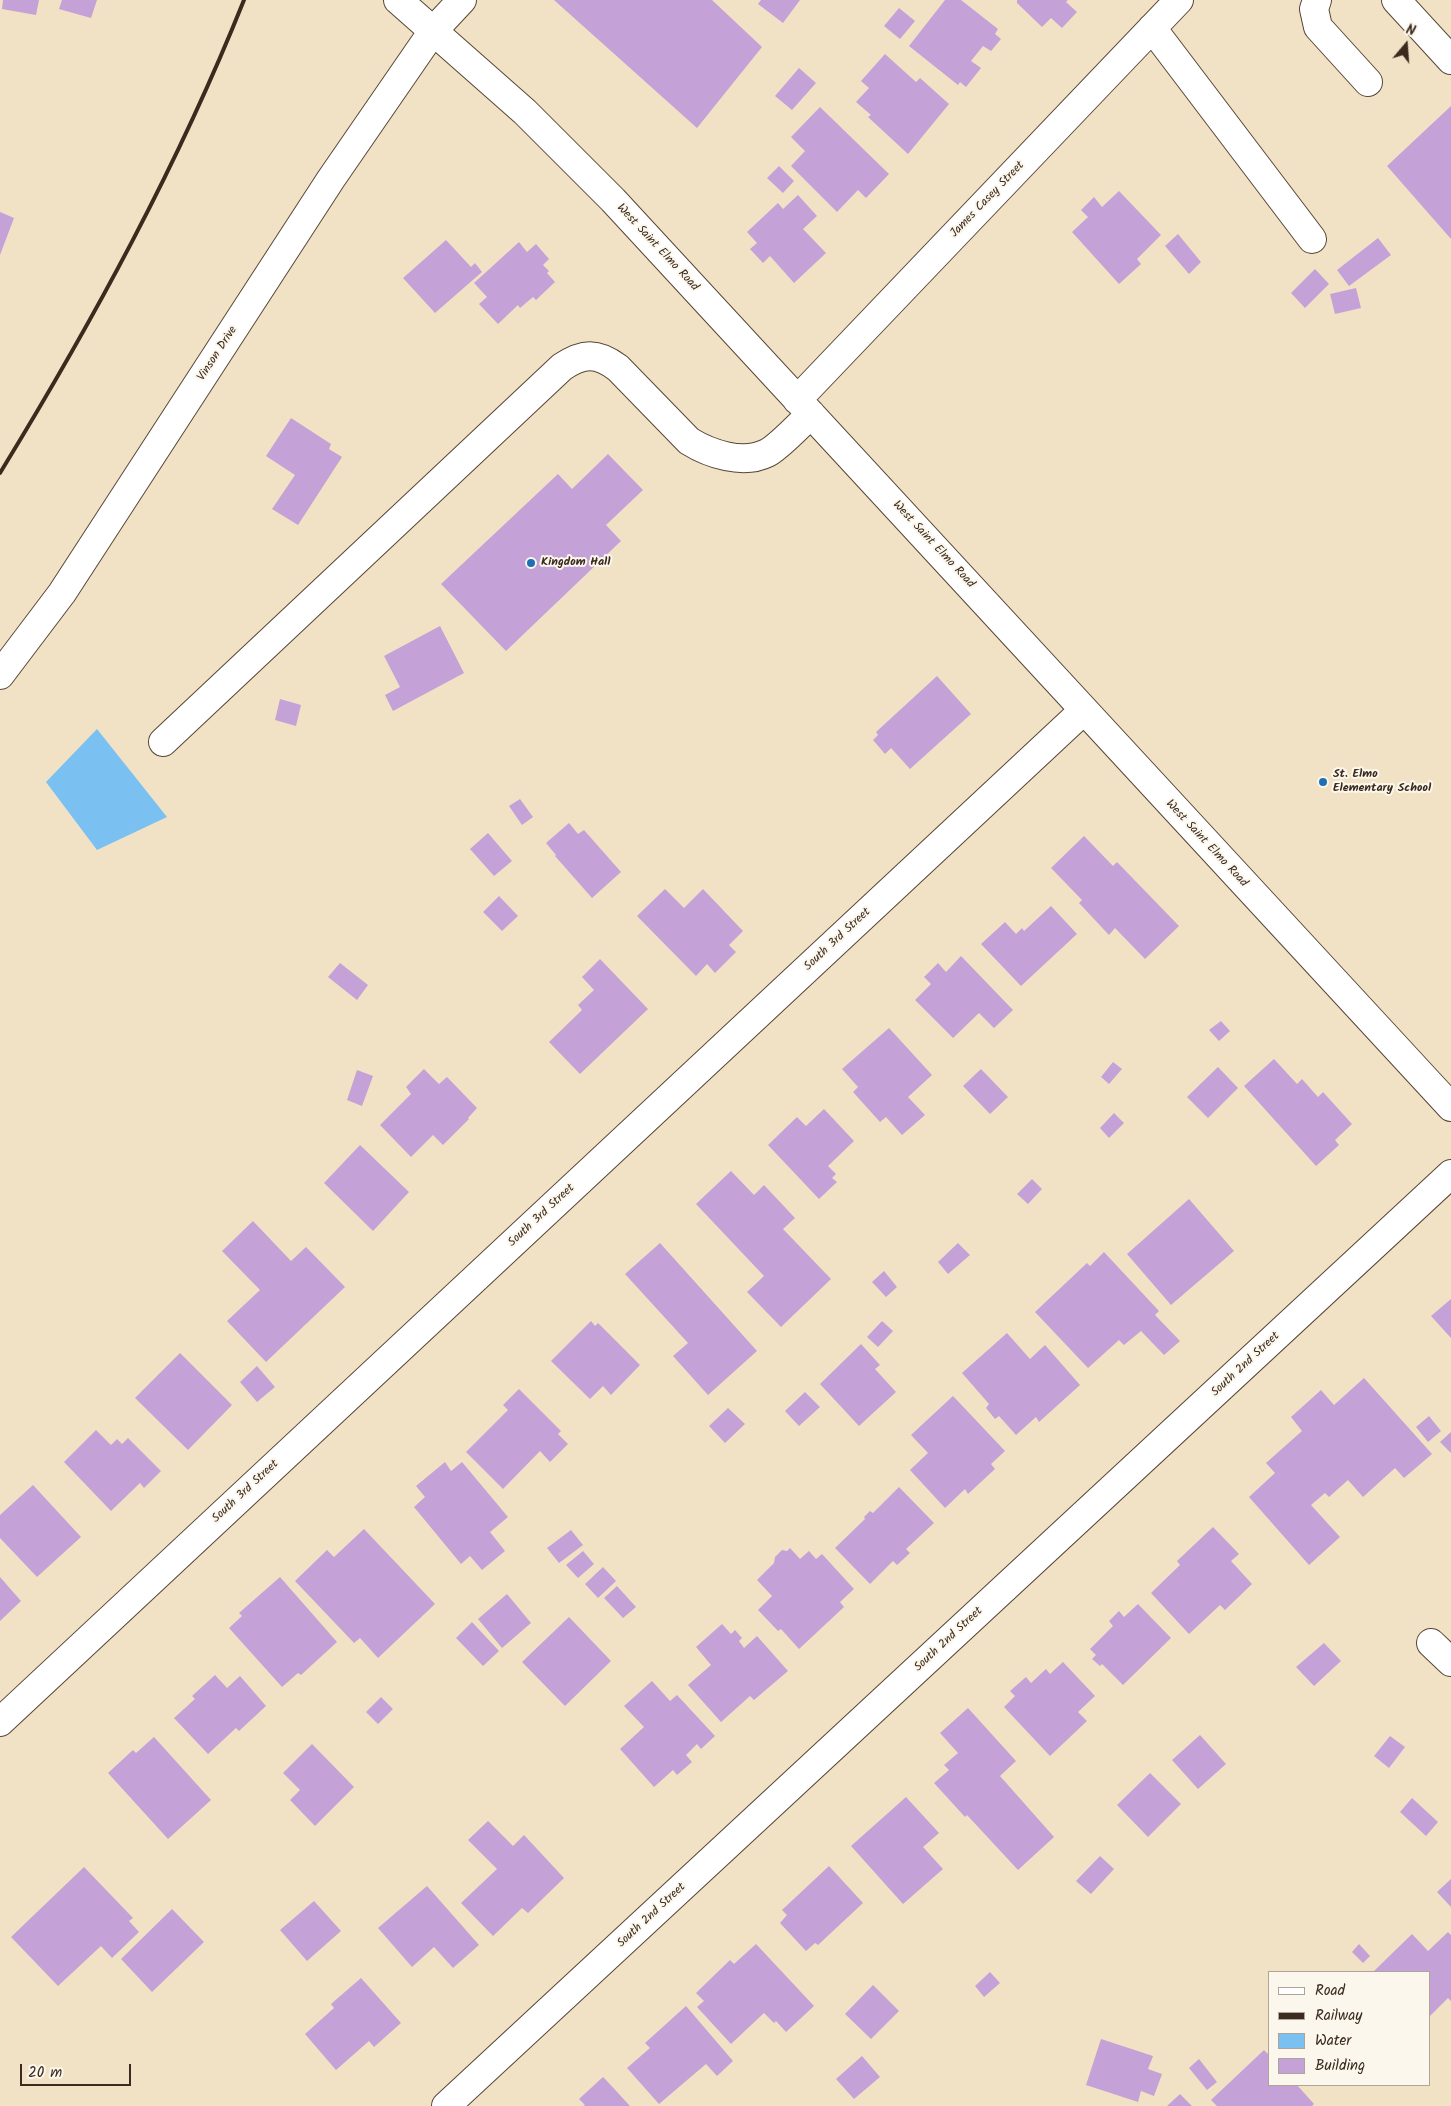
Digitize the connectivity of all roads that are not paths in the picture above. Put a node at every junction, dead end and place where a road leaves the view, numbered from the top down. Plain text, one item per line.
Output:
1 (398, 0) edge
2 (462, 0) edge
3 (1179, 0) edge
4 (1317, 0) edge
5 (1396, 0) edge
6 (1152, 28) junction
7 (433, 31) junction
8 (1451, 60) edge
9 (1368, 82) dead end
10 (1312, 240) dead end
11 (804, 407) junction
12 (0, 676) edge
13 (1083, 711) junction
14 (162, 742) dead end
15 (1451, 1107) edge
16 (1451, 1174) edge
17 (1431, 1643) dead end
18 (1451, 1662) edge
19 (0, 1722) edge
20 (446, 2106) edge

1 - 7 street, West Saint Elmo Road
2 - 7 street, Vinson Drive
3 - 6 street, James Casey Street
4 - 9 street
5 - 8 street
6 - 10 street
6 - 11 street, James Casey Street
7 - 11 street, West Saint Elmo Road
7 - 12 street, Vinson Drive
11 - 13 street, West Saint Elmo Road
11 - 14 street, James Casey Street
13 - 15 street, West Saint Elmo Road
13 - 19 street, South 3rd Street
16 - 20 street, South 2nd Street
17 - 18 street

